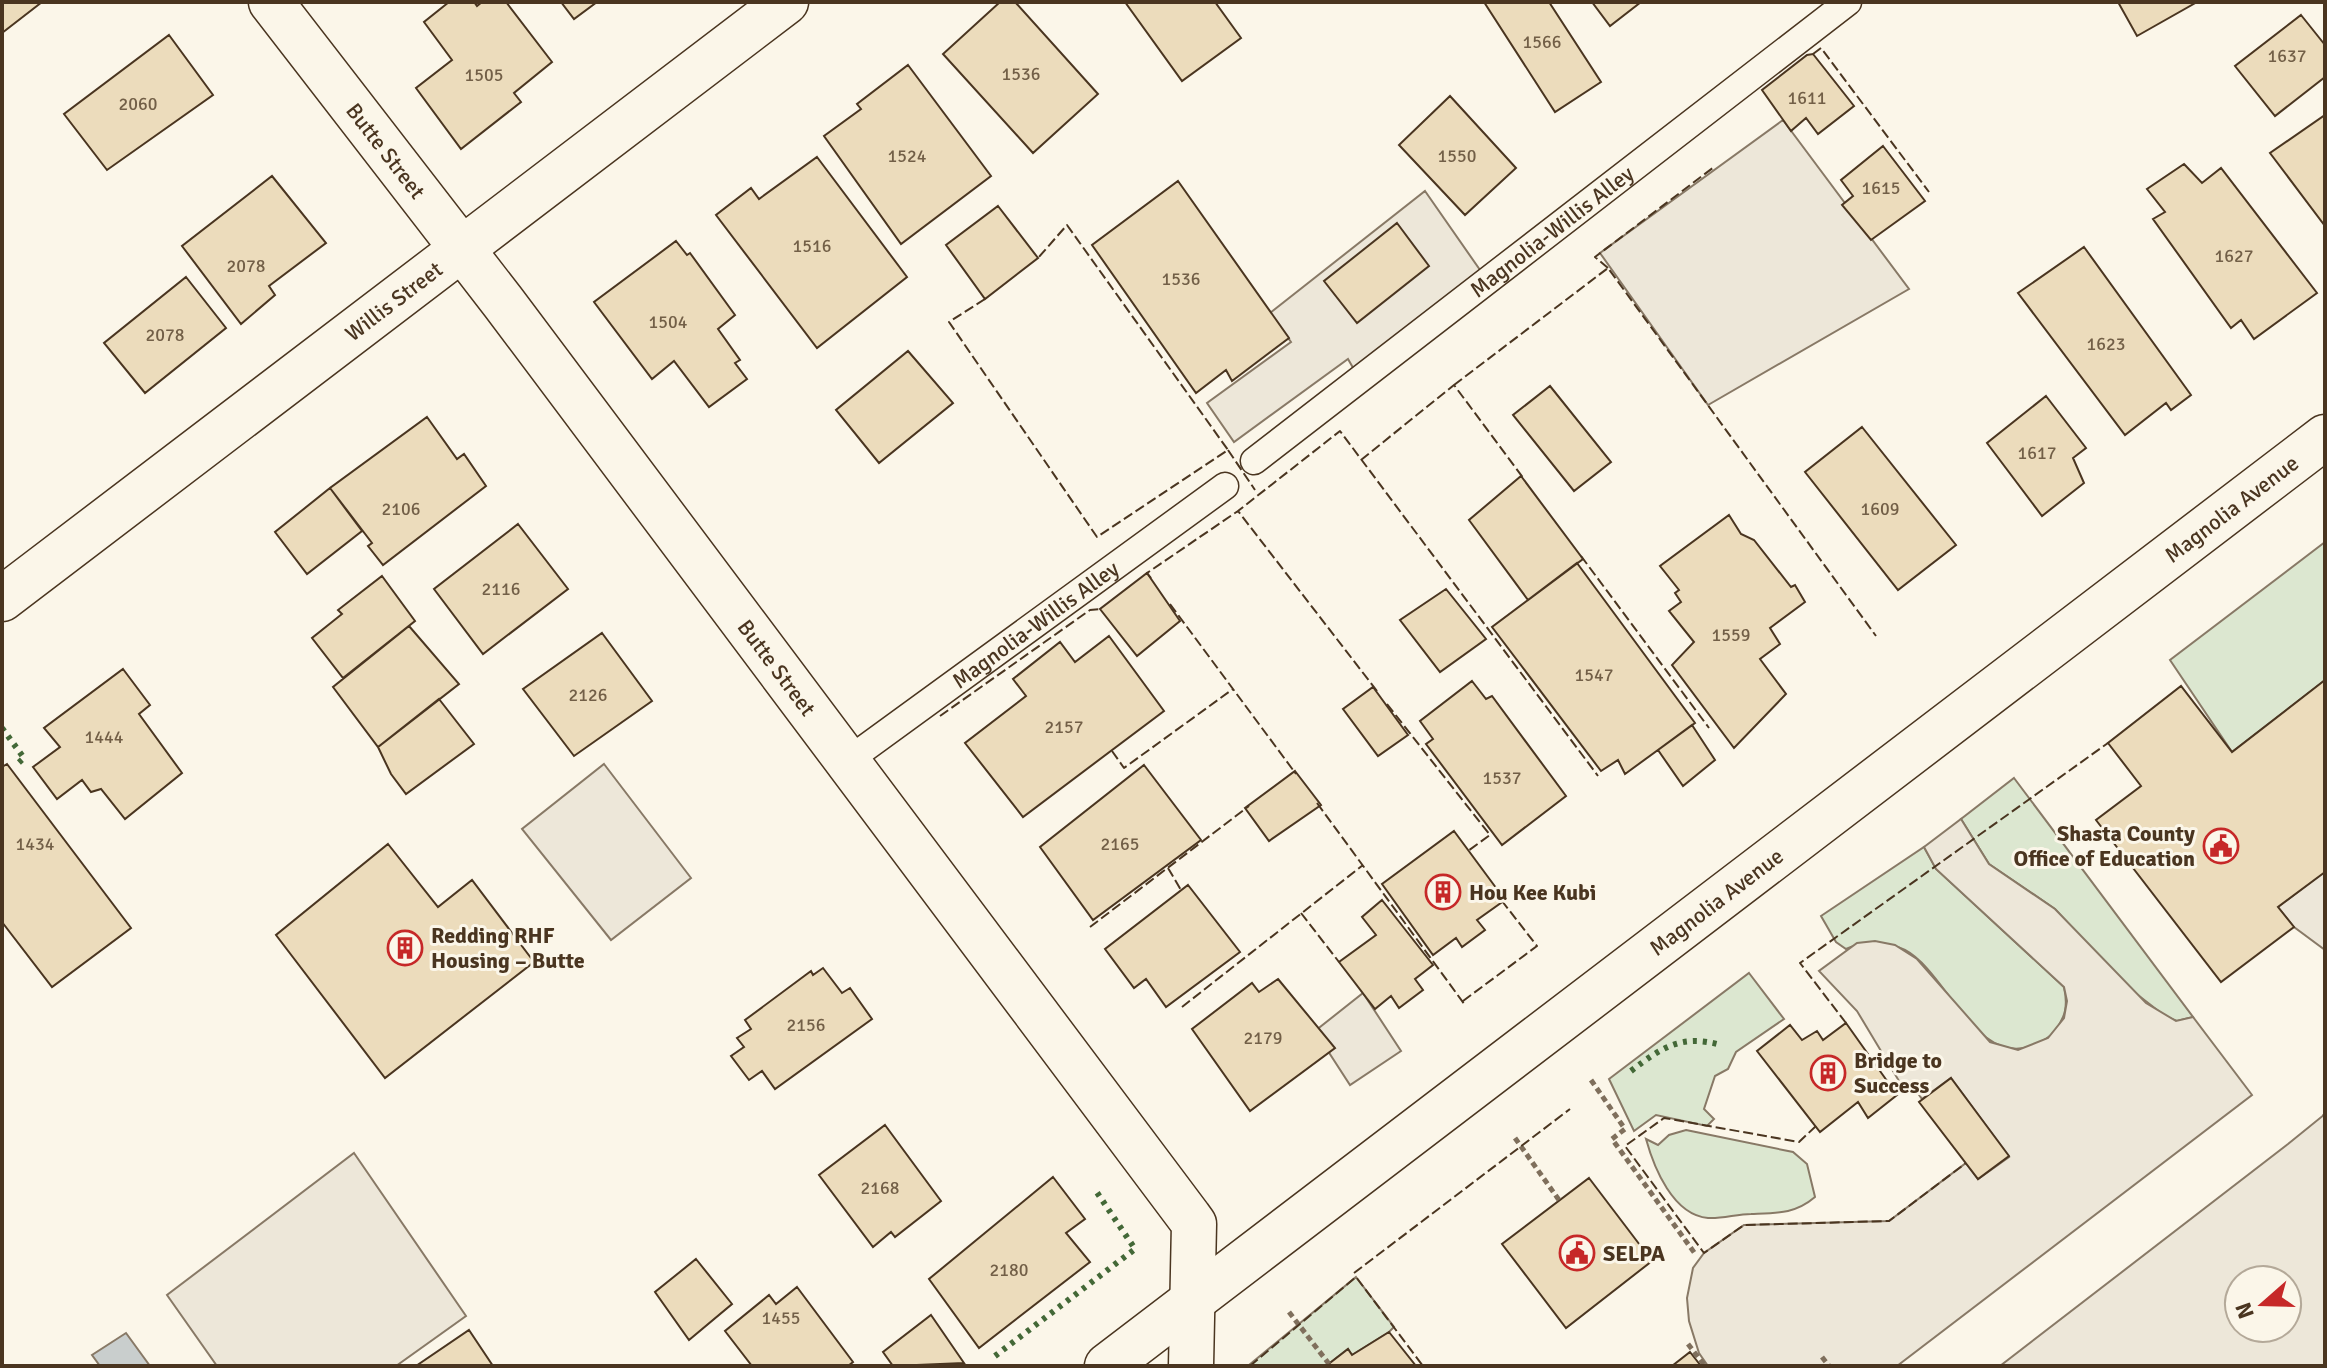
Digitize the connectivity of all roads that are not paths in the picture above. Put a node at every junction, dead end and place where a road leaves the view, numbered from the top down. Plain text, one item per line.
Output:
1 (271, 2) edge
2 (786, 2) edge
3 (1848, 2) edge
4 (463, 250) junction
5 (2325, 437) edge
6 (1254, 461) dead end
7 (1225, 486) dead end
8 (2, 599) edge
9 (846, 762) junction
10 (1194, 1300) junction
11 (1107, 1366) edge
12 (1191, 1366) edge

1 - 4 street, Butte Street
2 - 4 street, Willis Street
3 - 6 lane, Magnolia-Willis Alley
4 - 8 street, Willis Street
4 - 9 street, Butte Street
5 - 10 street, Magnolia Avenue
7 - 9 lane, Magnolia-Willis Alley
9 - 10 street, Butte Street
10 - 11 street, Magnolia Avenue
10 - 12 street, Butte Street

